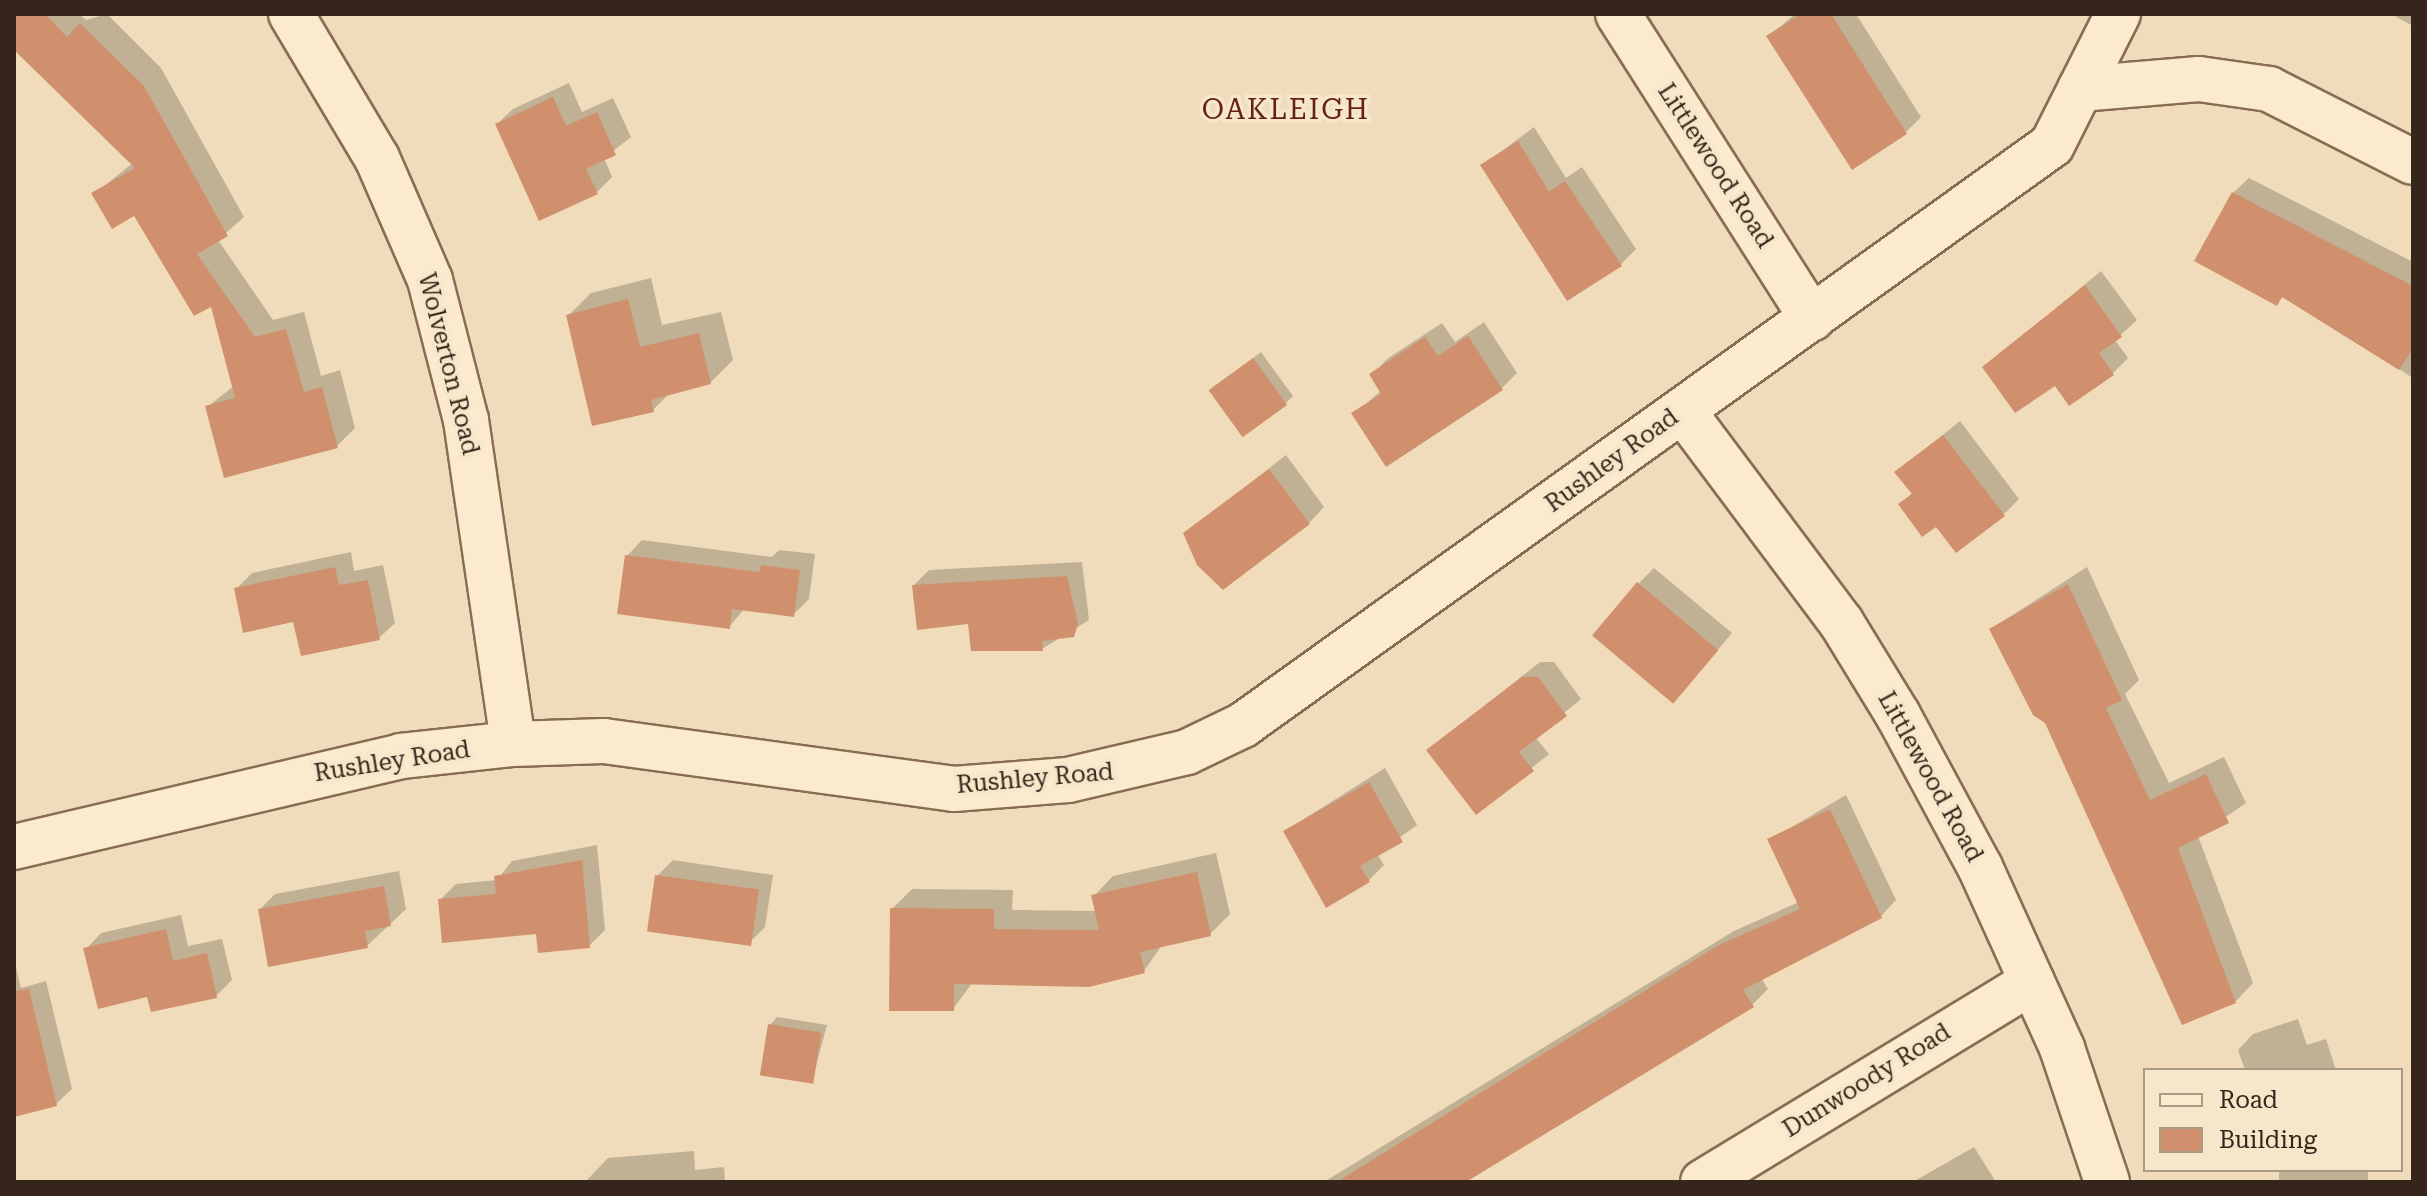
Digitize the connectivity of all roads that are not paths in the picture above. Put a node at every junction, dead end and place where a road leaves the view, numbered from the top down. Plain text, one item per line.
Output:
1 (291, 14) edge
2 (1618, 14) edge
3 (2118, 14) edge
4 (2080, 89) junction
5 (2413, 162) edge
6 (1812, 318) junction
7 (1683, 411) junction
8 (513, 744) junction
9 (14, 847) edge
10 (2032, 982) junction
11 (1703, 1182) edge
12 (2107, 1182) edge

1 - 8 street, Wolverton Road
2 - 6 street, Littlewood Road
3 - 4 street, Rushley Road
4 - 5 street
4 - 6 street, Rushley Road
6 - 7 street, Rushley Road
7 - 8 street, Rushley Road
7 - 10 street, Littlewood Road
8 - 9 street, Rushley Road
10 - 11 street, Dunwoody Road
10 - 12 street, Littlewood Road

